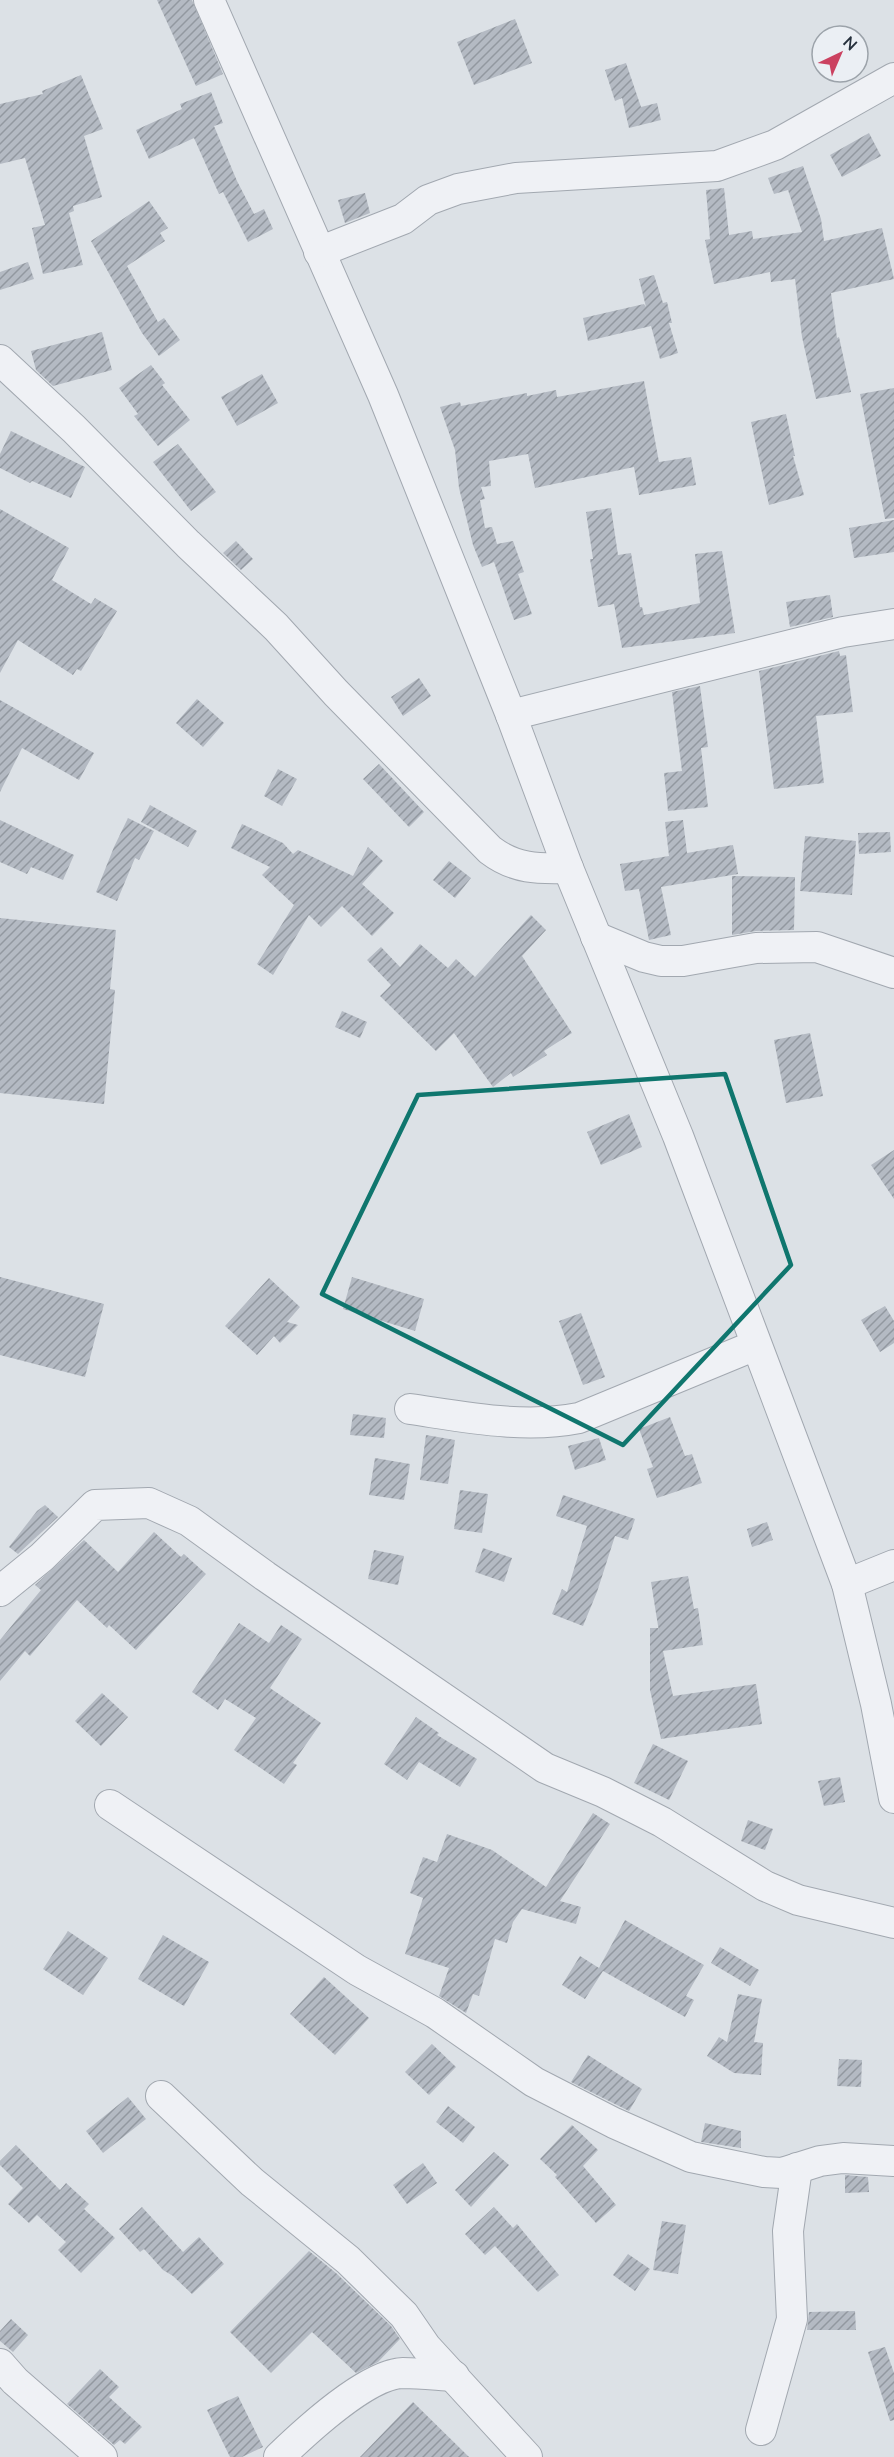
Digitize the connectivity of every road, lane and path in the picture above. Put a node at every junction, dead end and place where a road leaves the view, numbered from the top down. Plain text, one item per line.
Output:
1 (209, 0) edge
2 (894, 78) edge
3 (319, 252) junction
4 (0, 360) edge
5 (894, 624) edge
6 (511, 715) junction
7 (568, 868) junction
8 (596, 937) junction
9 (894, 973) edge
10 (756, 1345) junction
11 (410, 1409) dead end
12 (894, 1565) edge
13 (847, 1584) junction
14 (0, 1591) edge
15 (894, 1798) edge
16 (110, 1805) dead end
17 (894, 1923) edge
18 (161, 2096) dead end
19 (894, 2161) edge
20 (797, 2168) junction
21 (0, 2364) edge
22 (454, 2376) junction
23 (761, 2430) dead end
24 (102, 2457) edge
25 (279, 2457) edge
26 (527, 2457) edge

1 - 3 street
2 - 3 street
3 - 6 street
4 - 7 street
5 - 6 street
6 - 7 street
7 - 8 street
8 - 9 street
8 - 10 street
10 - 11 street
10 - 13 street
12 - 13 street
13 - 15 street
14 - 17 street
16 - 20 street
18 - 22 street
19 - 20 street
20 - 23 street
21 - 24 street
22 - 25 street
22 - 26 street

